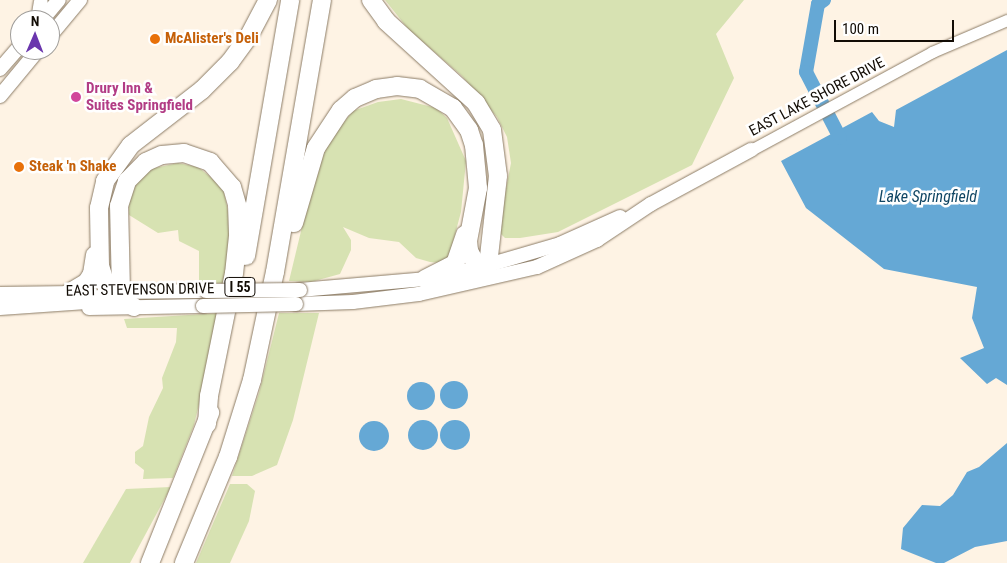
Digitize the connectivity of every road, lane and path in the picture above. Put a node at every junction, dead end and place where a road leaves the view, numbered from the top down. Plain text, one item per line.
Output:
1 (59, 0) edge
2 (80, 0) edge
3 (268, 0) edge
4 (290, 0) edge
5 (322, 0) edge
6 (372, 0) edge
7 (41, 2) dead end
8 (40, 10) edge
9 (50, 10) edge
10 (1007, 20) edge
11 (60, 24) edge
12 (10, 58) edge
13 (30, 60) edge
14 (0, 69) edge
15 (0, 96) edge
16 (131, 145) junction
17 (751, 150) joint
18 (477, 174) junction
19 (484, 271) junction
20 (426, 278) junction
21 (0, 287) edge
22 (69, 293) junction
23 (0, 294) edge
24 (35, 294) junction
25 (114, 294) junction
26 (0, 307) edge
27 (134, 307) junction
28 (252, 380) junction
29 (206, 424) junction
30 (150, 563) edge
31 (184, 563) edge

1 - 9 main road
2 - 11 main road
3 - 16 highway
4 - 29 highway, I 55
5 - 28 highway, I 55
6 - 19 highway
7 - 8 main road
10 - 17 street, EAST LAKE SHORE DRIVE
12 - 14 main road
13 - 15 main road
16 - 22 highway
16 - 25 highway
17 - 19 main road, EAST STEVENSON DRIVE
18 - 19 highway
18 - 20 highway
18 - 28 highway
19 - 20 main road, EAST STEVENSON DRIVE
19 - 27 main road, EAST STEVENSON DRIVE, bridge
20 - 25 main road, EAST STEVENSON DRIVE, bridge
21 - 24 main road
22 - 24 main road, EAST STEVENSON DRIVE
22 - 25 main road, EAST STEVENSON DRIVE
23 - 24 main road, EAST STEVENSON DRIVE
25 - 26 highway
25 - 27 highway
25 - 29 highway
26 - 27 main road, EAST STEVENSON DRIVE
28 - 31 highway, I 55
29 - 30 highway, I 55

